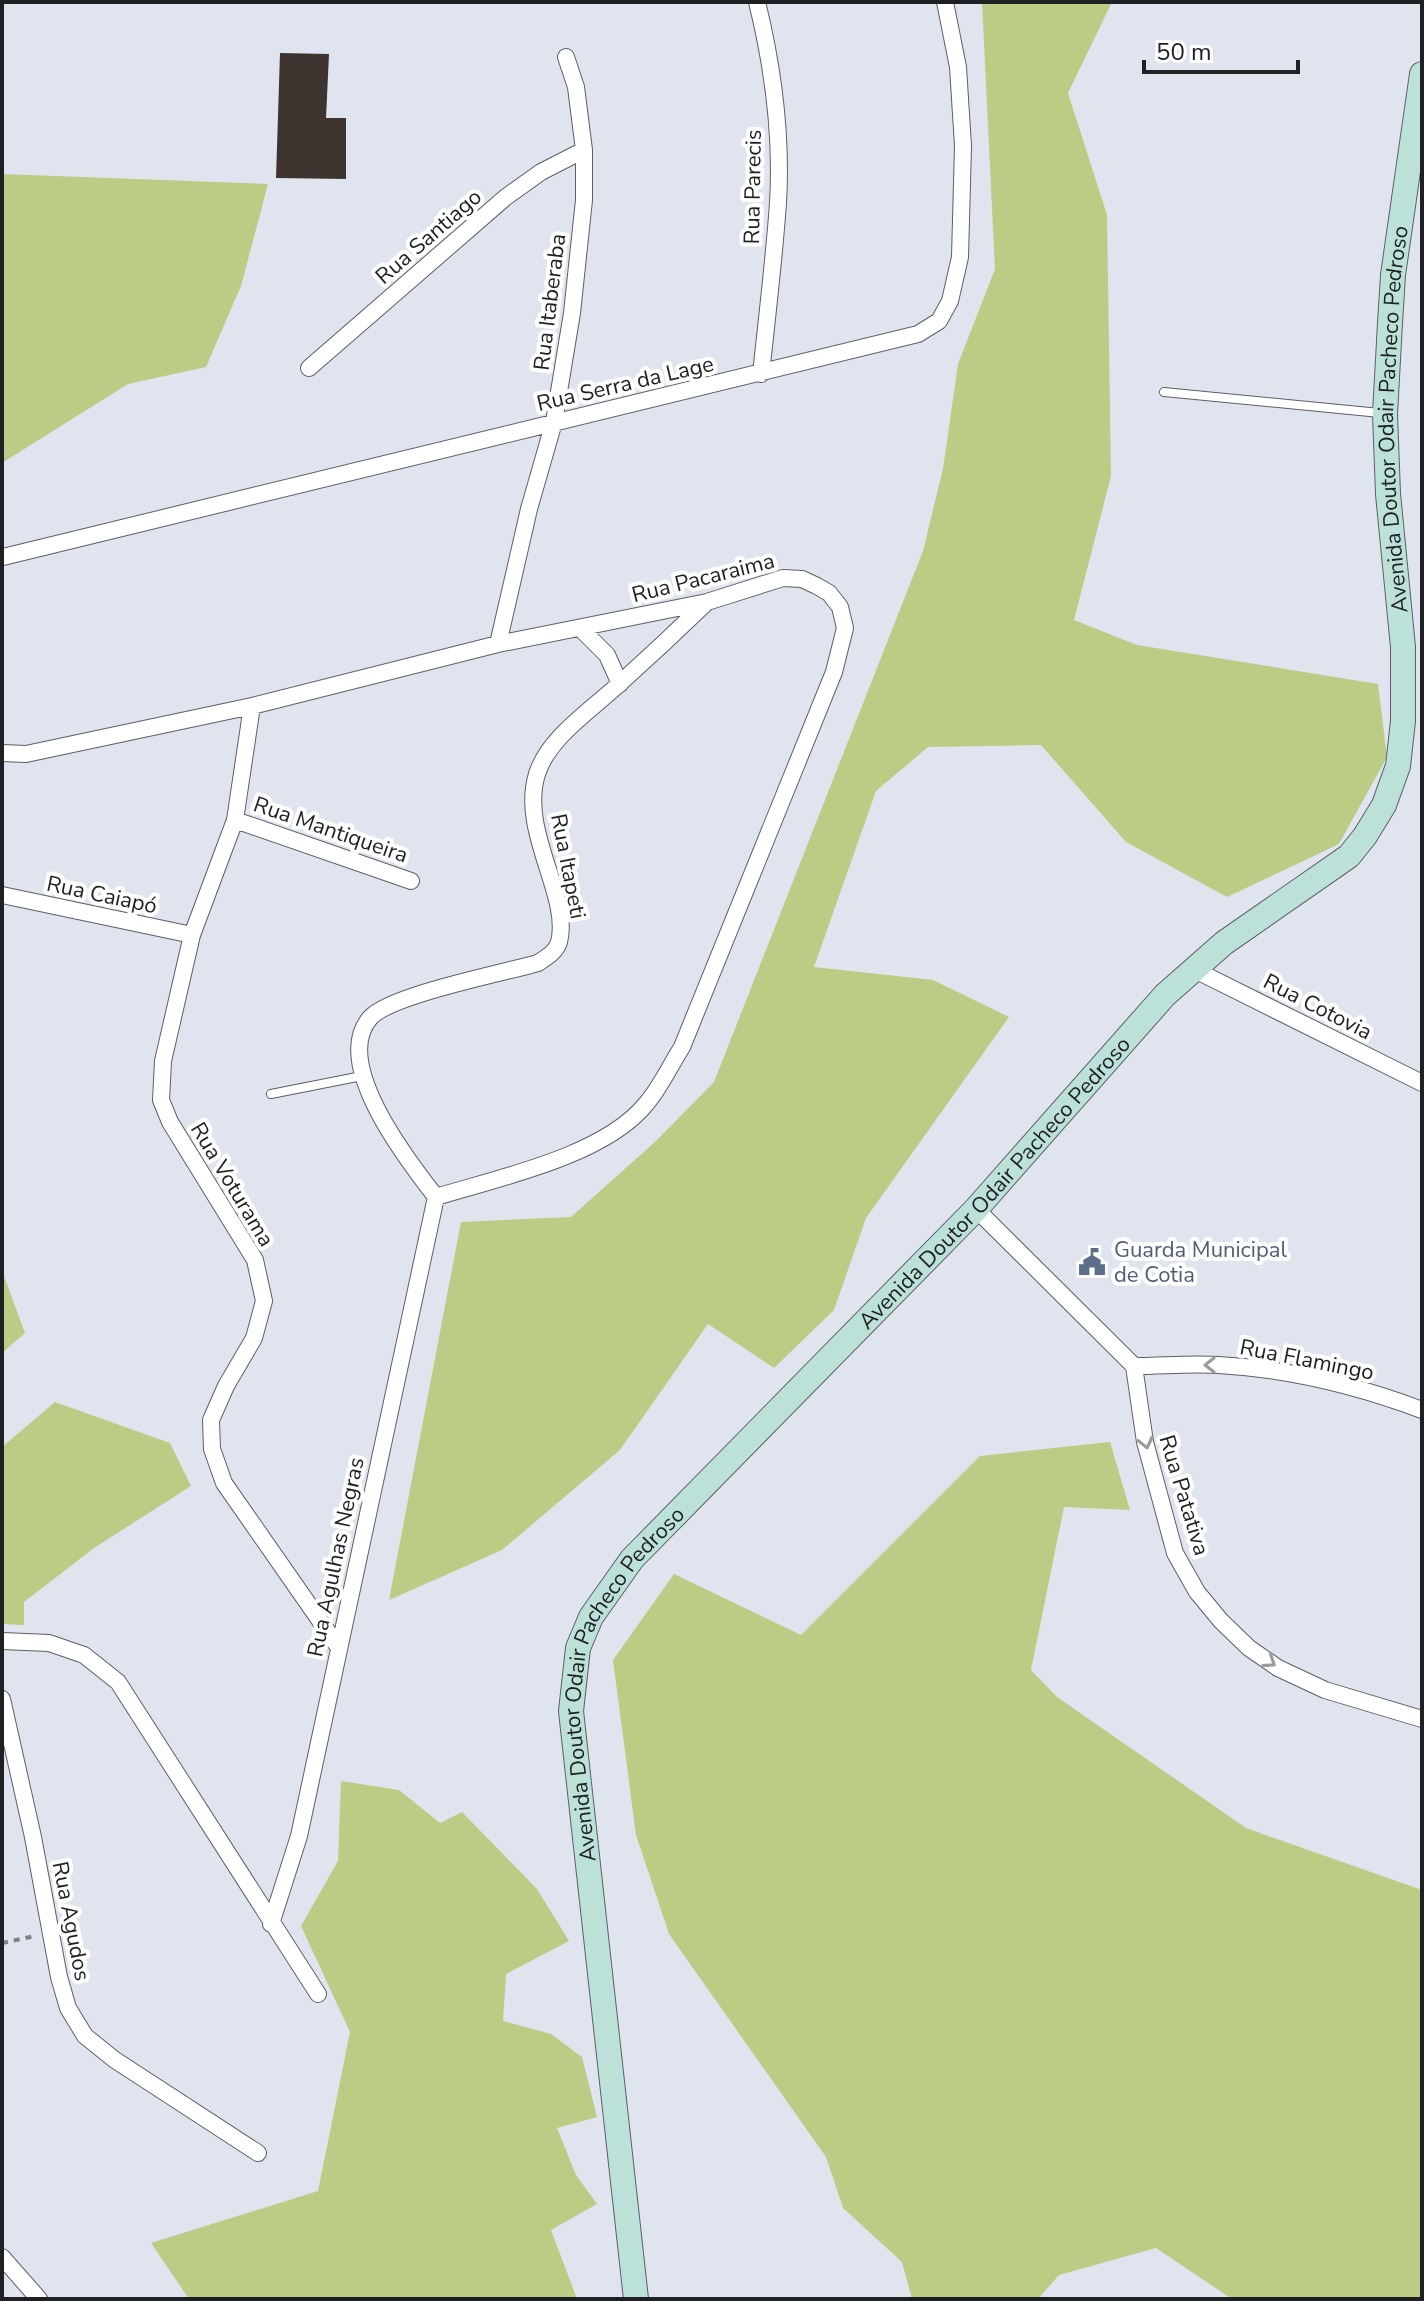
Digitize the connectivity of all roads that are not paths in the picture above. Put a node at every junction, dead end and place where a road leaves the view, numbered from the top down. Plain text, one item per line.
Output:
1 (757, 2) edge
2 (945, 2) edge
3 (566, 57) dead end
4 (1422, 74) edge
5 (584, 150) junction
6 (309, 368) dead end
7 (761, 374) junction
8 (1164, 392) dead end
9 (1385, 414) junction
10 (554, 422) junction
11 (3, 557) edge
12 (707, 602) junction
13 (581, 629) junction
14 (498, 644) junction
15 (620, 684) junction
16 (252, 706) junction
17 (2, 753) edge
18 (235, 820) junction
19 (411, 881) dead end
20 (2, 895) edge
21 (192, 935) junction
22 (1193, 969) junction
23 (362, 1076) junction
24 (1422, 1083) edge
25 (271, 1094) dead end
26 (436, 1197) junction
27 (976, 1209) junction
28 (1134, 1366) junction
29 (1422, 1410) edge
30 (2, 1641) edge
31 (339, 1648) junction
32 (2, 1699) edge
33 (1422, 1719) edge
34 (271, 1924) junction
35 (318, 1994) dead end
36 (258, 2153) dead end
37 (2, 2257) edge
38 (39, 2299) edge
39 (636, 2299) edge

1 - 7 street, Rua Parecis
2 - 7 street, Rua Serra da Lage
3 - 5 street, Rua Itaberaba
4 - 9 main road, Avenida Doutor Odair Pacheco Pedroso
5 - 6 street, Rua Santiago
5 - 10 street, Rua Itaberaba
7 - 10 street, Rua Serra da Lage
8 - 9 lane
9 - 22 main road, Avenida Doutor Odair Pacheco Pedroso
10 - 11 street, Rua Serra da Lage
10 - 14 street, Rua Itaberaba
12 - 13 street, Rua Pacaraima
12 - 15 street, Rua Itapeti
12 - 26 street, Rua Pacaraima
13 - 14 street, Rua Pacaraima
13 - 15 street
14 - 16 street, Rua Pacaraima
15 - 23 street, Rua Itapeti
16 - 17 street, Rua Pacaraima
16 - 18 street, Rua Voturama
18 - 19 street, Rua Mantiqueira
18 - 21 street, Rua Voturama
20 - 21 street, Rua Caiapó
21 - 31 street, Rua Voturama
22 - 24 street, Rua Cotovia
22 - 27 main road, Avenida Doutor Odair Pacheco Pedroso
23 - 25 lane
23 - 26 street, Rua Itapeti
26 - 31 street, Rua Agulhas Negras
27 - 28 street
27 - 39 main road, Avenida Doutor Odair Pacheco Pedroso
29 -> 28 street, Rua Flamingo
28 -> 33 street, Rua Patativa
30 - 34 street
31 - 34 street, Rua Agulhas Negras
32 - 36 street, Rua Agudos
34 - 35 street
37 - 38 street

